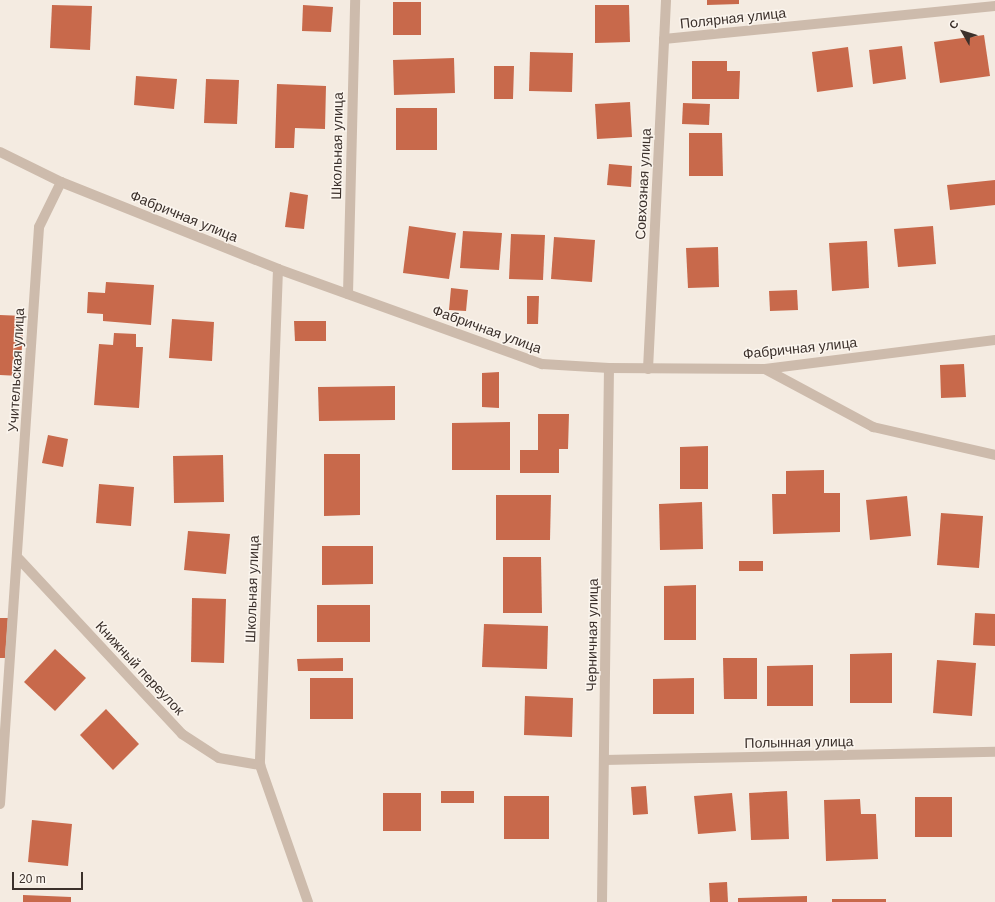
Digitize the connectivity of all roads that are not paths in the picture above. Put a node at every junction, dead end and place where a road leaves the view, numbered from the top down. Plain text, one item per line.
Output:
1 (355, 0) edge
2 (666, 0) edge
3 (995, 6) edge
4 (664, 38) junction
5 (0, 152) edge
6 (60, 182) junction
7 (278, 269) junction
8 (348, 294) junction
9 (995, 340) edge
10 (609, 368) junction
11 (648, 369) junction
12 (765, 369) junction
13 (995, 455) edge
14 (19, 558) junction
15 (995, 752) edge
16 (604, 760) junction
17 (260, 765) junction
18 (0, 804) edge
19 (308, 902) edge
20 (602, 902) edge

1 - 8 street, Школьная улица
2 - 4 street, Совхозная улица
3 - 4 street, Полярная улица
4 - 11 street, Совхозная улица
5 - 6 street, Фабричная улица
6 - 7 street, Фабричная улица
6 - 14 street, Учительская улица
7 - 8 street, Фабричная улица
7 - 17 street, Школьная улица
8 - 10 street, Фабричная улица
9 - 12 street, Фабричная улица
10 - 11 street, Фабричная улица
10 - 16 street, Черничная улица
11 - 12 street, Фабричная улица
12 - 13 street
14 - 17 street, Книжный переулок
14 - 18 street, Учительская улица
15 - 16 street, Полынная улица
16 - 20 street, Черничная улица
17 - 19 street, Школьная улица

